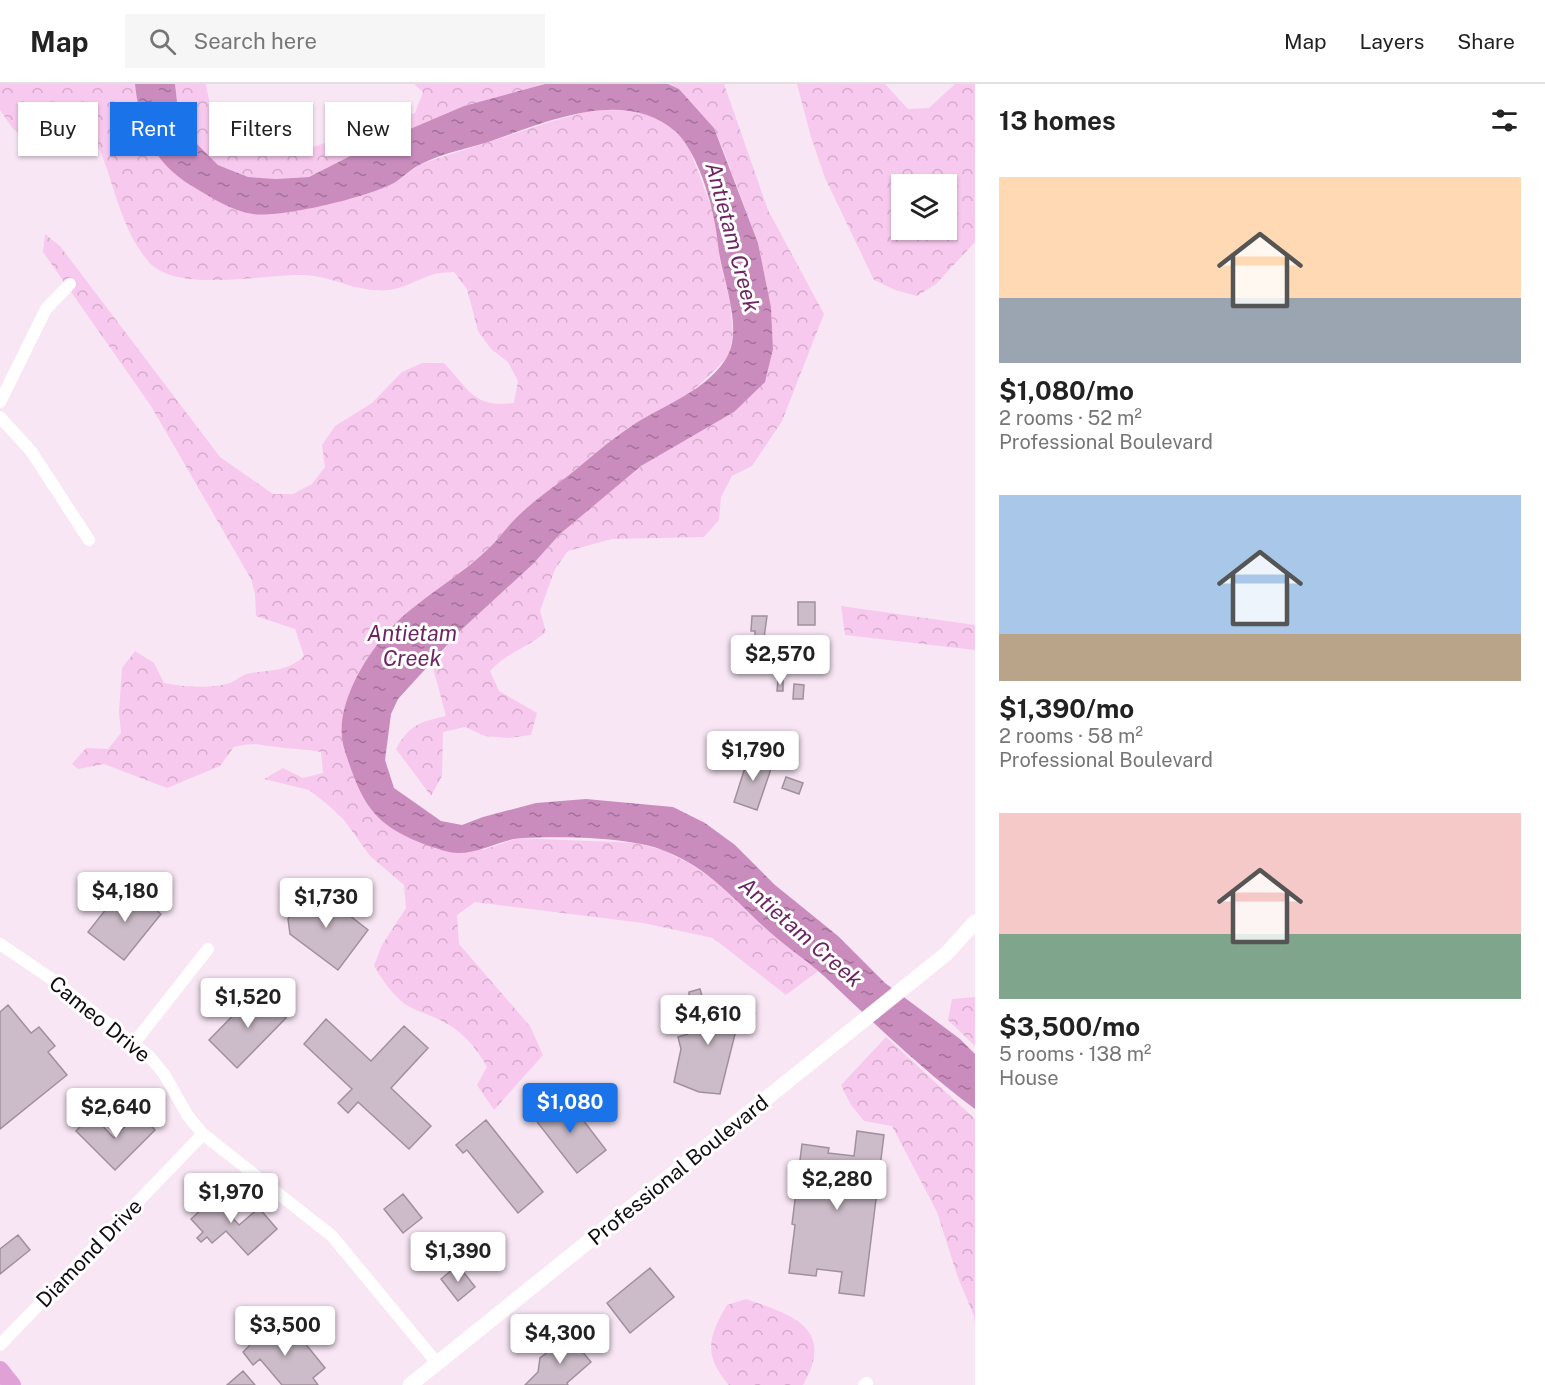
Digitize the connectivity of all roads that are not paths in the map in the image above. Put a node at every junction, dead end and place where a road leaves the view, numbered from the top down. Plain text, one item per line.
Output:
1 (70, 284) dead end
2 (0, 402) edge
3 (0, 417) edge
4 (89, 540) dead end
5 (975, 922) edge
6 (975, 938) edge
7 (0, 944) edge
8 (208, 949) dead end
9 (946, 954) junction
10 (134, 1043) junction
11 (203, 1134) junction
12 (0, 1345) edge
13 (437, 1363) junction
14 (0, 1370) edge
15 (12, 1385) edge
16 (410, 1385) edge

1 - 2 street
3 - 4 street
5 - 9 street, Professional Boulevard
6 - 9 street, Professional Boulevard
7 - 10 street, Cameo Drive
8 - 10 street
9 - 13 street, Professional Boulevard
10 - 11 street, Cameo Drive
11 - 12 street, Diamond Drive
11 - 13 street, Cameo Drive
13 - 16 street, Professional Boulevard
14 - 15 main road

